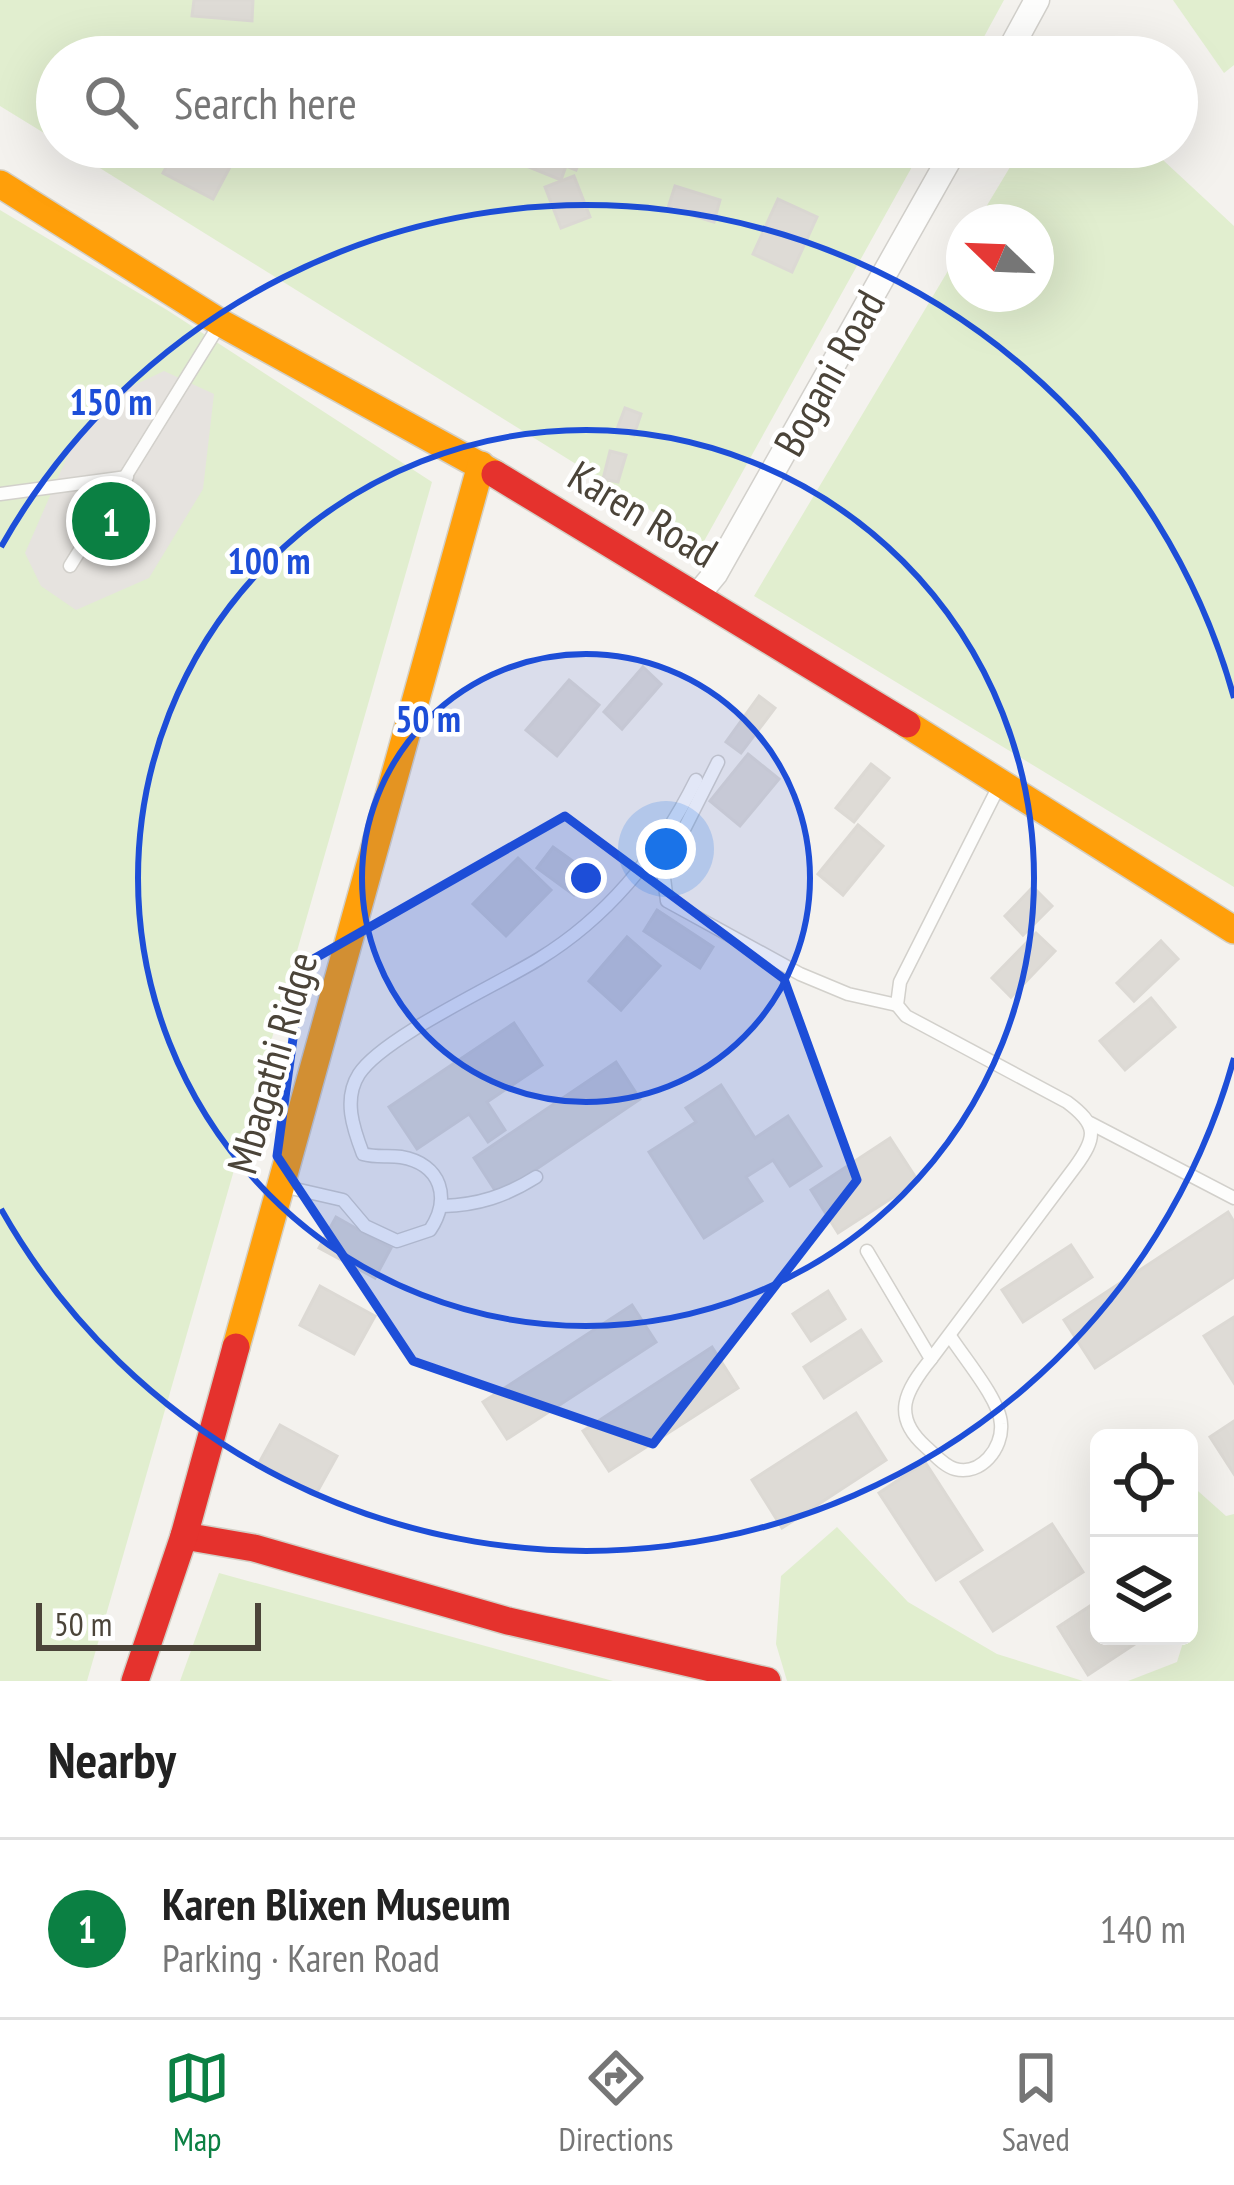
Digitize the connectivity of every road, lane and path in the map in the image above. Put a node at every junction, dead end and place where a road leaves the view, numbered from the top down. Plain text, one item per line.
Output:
1 (1037, 0) edge
2 (1017, 36) edge
3 (944, 168) edge
4 (0, 184) edge
5 (220, 323) junction
6 (482, 466) junction
7 (127, 477) junction
8 (0, 494) edge
9 (70, 566) dead end
10 (697, 596) junction
11 (718, 762) dead end
12 (696, 780) dead end
13 (1002, 782) junction
14 (1234, 930) edge
15 (897, 1005) junction
16 (1090, 1123) junction
17 (536, 1177) dead end
18 (281, 1186) junction
19 (1234, 1198) edge
20 (443, 1205) junction
21 (867, 1251) dead end
22 (950, 1336) junction
23 (931, 1360) junction
24 (184, 1536) junction
25 (135, 1681) edge
26 (767, 1681) edge

1 - 2 street
3 - 10 street, Bogani Road
4 - 5 street, Karen Road
5 - 6 street, Karen Road
5 - 7 lane
6 - 10 street, Karen Road
6 - 18 street, Mbagathi Ridge
7 - 8 lane
7 - 9 lane
10 - 13 street, Karen Road
11 - 15 lane
12 - 20 lane
13 - 14 street, Karen Road
13 - 15 lane
15 - 16 lane
16 - 19 lane
16 - 22 lane
17 - 20 lane
18 - 20 lane
18 - 24 street, Mbagathi Ridge
21 - 23 lane
22 - 23 lane
22 - 23 lane
24 - 25 street, Mbagathi Ridge
24 - 26 street

